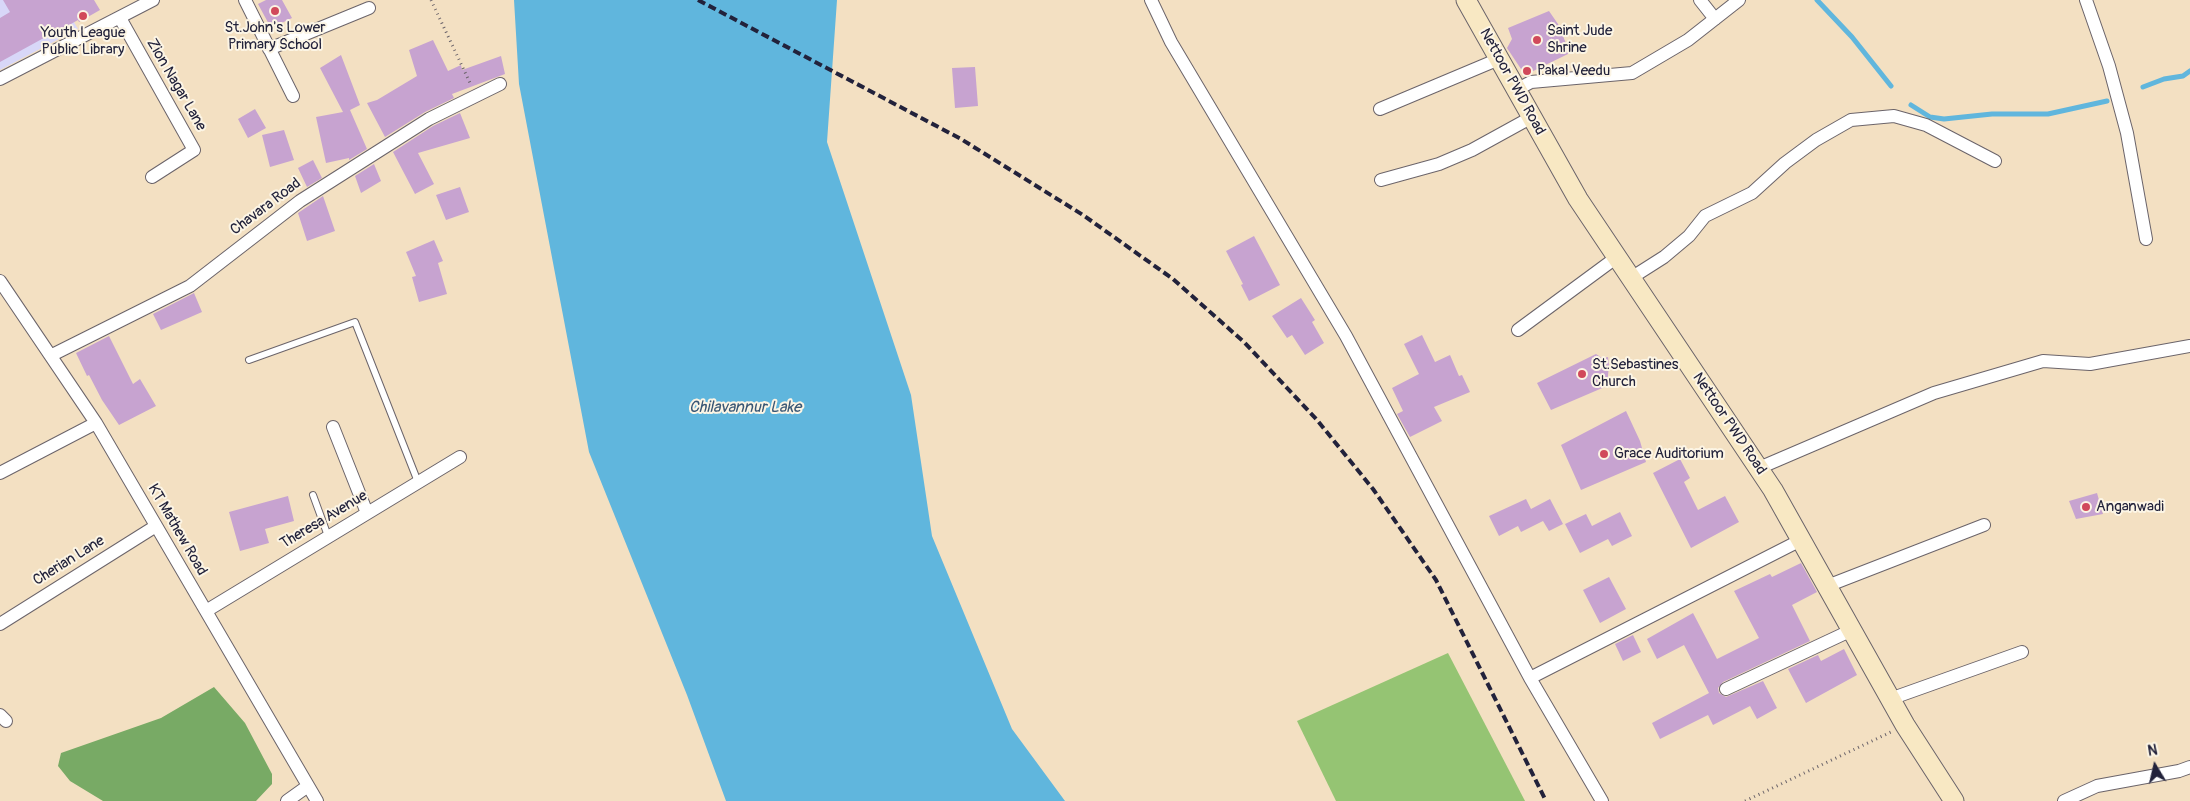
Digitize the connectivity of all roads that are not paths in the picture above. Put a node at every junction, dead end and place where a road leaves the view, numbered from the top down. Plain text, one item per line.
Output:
1 (154, 0) edge
2 (245, 0) edge
3 (1150, 0) edge
4 (1466, 0) edge
5 (1700, 0) edge
6 (1739, 0) edge
7 (2086, 0) edge
8 (369, 8) dead end
9 (120, 18) junction
10 (1715, 19) junction
11 (269, 49) junction
12 (1499, 59) junction
13 (0, 80) edge
14 (500, 84) dead end
15 (1516, 90) junction
16 (293, 96) dead end
17 (1380, 109) dead end
18 (1532, 117) junction
19 (1995, 161) dead end
20 (152, 178) dead end
21 (1381, 180) dead end
22 (2146, 239) dead end
23 (1617, 257) junction
24 (1631, 278) junction
25 (0, 281) edge
26 (1518, 330) dead end
27 (2190, 346) edge
28 (52, 355) junction
29 (249, 360) dead end
30 (96, 423) junction
31 (333, 427) dead end
32 (460, 458) dead end
33 (1759, 468) junction
34 (0, 473) edge
35 (418, 482) junction
36 (313, 495) dead end
37 (367, 513) junction
38 (1984, 525) dead end
39 (156, 526) junction
40 (328, 536) junction
41 (1801, 540) junction
42 (1827, 586) junction
43 (206, 611) junction
44 (0, 623) edge
45 (1852, 630) junction
46 (2022, 652) dead end
47 (1530, 678) junction
48 (1726, 689) dead end
49 (1890, 699) junction
50 (2190, 767) edge
51 (308, 786) junction
52 (287, 801) edge
53 (317, 801) edge
54 (1602, 801) edge
55 (1954, 801) edge
56 (2064, 801) edge

1 - 9 street
2 - 11 street
3 - 47 street
4 - 12 street, Nettoor PWD Road
5 - 10 street
6 - 10 street
7 - 22 street
8 - 11 street
9 - 13 street
9 - 20 street, Zion Nagar Lane
10 - 15 street
11 - 16 street
12 - 15 street, Nettoor PWD Road
12 - 17 street
14 - 28 street, Chavara Road
15 - 18 street, Nettoor PWD Road
18 - 21 street
18 - 23 street, Nettoor PWD Road
19 - 24 street
23 - 24 street, Nettoor PWD Road
23 - 26 street
24 - 33 street, Nettoor PWD Road
25 - 28 street, KT Mathew Road
27 - 33 street
28 - 30 street, KT Mathew Road
29 - 35 lane
30 - 34 street
30 - 39 street, KT Mathew Road
31 - 37 street
32 - 35 street, Theresa Avenue
33 - 41 street, Nettoor PWD Road
35 - 37 street, Theresa Avenue
36 - 40 lane
37 - 40 street, Theresa Avenue
38 - 42 street
39 - 43 street, KT Mathew Road
39 - 44 street, Cherian Lane
40 - 43 street, Theresa Avenue
41 - 42 street, Nettoor PWD Road
41 - 47 street
42 - 45 street, Nettoor PWD Road
43 - 51 street, KT Mathew Road
45 - 48 street
45 - 49 street, Nettoor PWD Road
46 - 49 street
47 - 54 street
49 - 55 street, Nettoor PWD Road
50 - 56 street
51 - 52 street
51 - 53 street, KT Mathew Road

